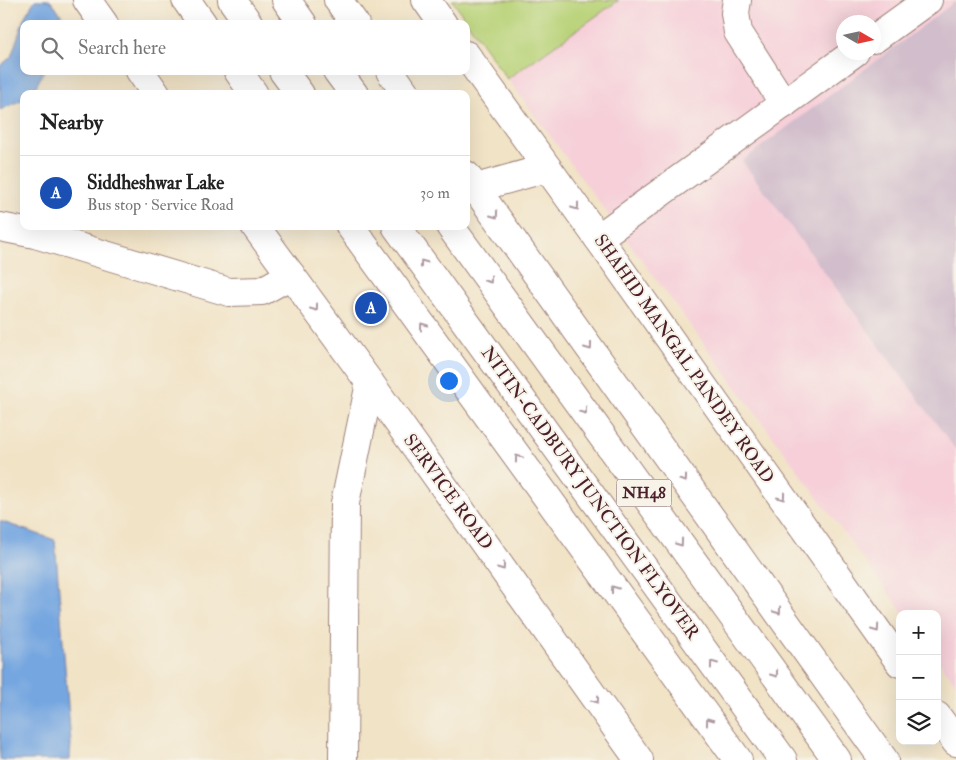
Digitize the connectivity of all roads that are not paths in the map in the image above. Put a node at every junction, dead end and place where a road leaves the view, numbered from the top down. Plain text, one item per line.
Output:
1 (87, 0) edge
2 (186, 0) edge
3 (232, 0) edge
4 (286, 0) edge
5 (338, 0) edge
6 (426, 0) edge
7 (737, 0) edge
8 (928, 0) edge
9 (101, 20) edge
10 (200, 20) edge
11 (246, 20) edge
12 (300, 20) edge
13 (352, 20) edge
14 (440, 20) edge
15 (881, 34) edge
16 (844, 60) edge
17 (470, 62) edge
18 (143, 75) edge
19 (241, 75) edge
20 (286, 75) edge
21 (340, 75) edge
22 (393, 75) edge
23 (153, 90) edge
24 (251, 90) edge
25 (297, 90) edge
26 (351, 90) edge
27 (403, 90) edge
28 (784, 104) junction
29 (547, 168) junction
30 (471, 182) edge
31 (0, 227) edge
32 (257, 230) edge
33 (353, 230) edge
34 (399, 230) edge
35 (453, 230) edge
36 (598, 238) junction
37 (290, 275) junction
38 (370, 384) junction
39 (896, 657) edge
40 (941, 721) edge
41 (956, 742) edge
42 (343, 760) edge
43 (639, 760) edge
44 (738, 760) edge
45 (783, 760) edge
46 (837, 760) edge
47 (884, 760) edge

1 - 9 main road
2 - 10 main road
3 - 11 main road
4 - 12 main road
5 - 13 main road
6 - 14 main road
7 - 28 main road
8 - 15 main road
16 - 28 main road
17 - 29 main road, SHAHID MANGAL PANDEY ROAD
18 - 23 main road
19 - 24 main road
20 - 25 main road
21 - 26 main road
22 - 27 main road
28 - 36 main road
29 - 30 main road
29 -> 36 main road, SHAHID MANGAL PANDEY ROAD
30 -> 47 main road
31 - 37 main road
32 - 37 main road, SERVICE ROAD
44 -> 33 main road
45 -> 34 main road, NITIN-CADBURY JUNCTION FLYOVER / NH48
35 -> 46 main road, NH48
36 -> 39 main road, SHAHID MANGAL PANDEY ROAD
37 -> 38 main road, SERVICE ROAD
38 - 42 main road
38 -> 43 main road, SERVICE ROAD
40 - 41 main road

